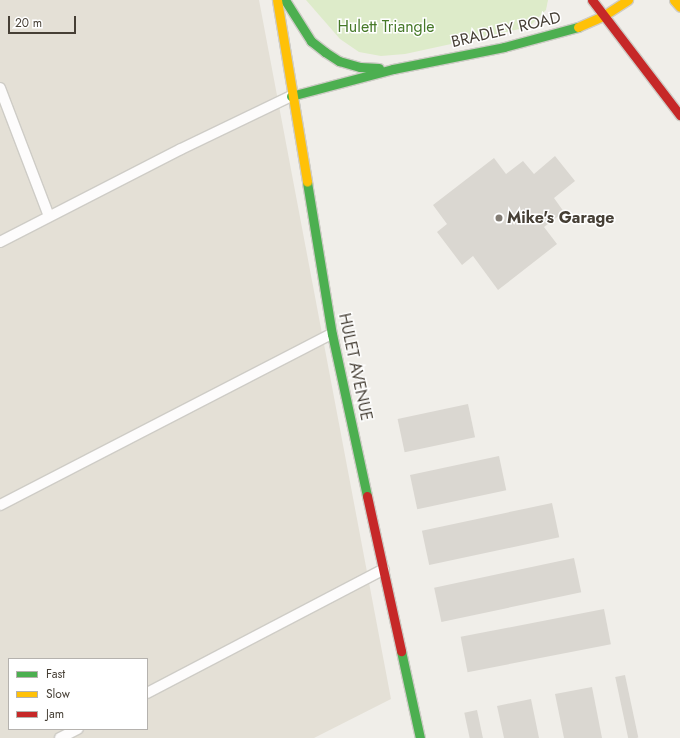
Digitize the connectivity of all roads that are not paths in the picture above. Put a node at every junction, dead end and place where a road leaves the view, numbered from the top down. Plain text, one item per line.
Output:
1 (277, 0) edge
2 (285, 0) edge
3 (592, 0) edge
4 (628, 0) edge
5 (674, 0) edge
6 (680, 7) edge
7 (603, 16) junction
8 (393, 69) junction
9 (0, 88) edge
10 (291, 96) junction
11 (680, 115) edge
12 (49, 216) junction
13 (0, 242) edge
14 (332, 334) junction
15 (0, 505) edge
16 (384, 569) junction
17 (148, 692) edge
18 (76, 730) edge
19 (60, 738) edge
20 (420, 738) edge

1 - 10 main road, HULET AVENUE
2 - 8 main road
3 - 7 main road
4 - 7 main road, BRADLEY ROAD
5 - 6 main road
7 - 8 main road, BRADLEY ROAD
7 - 11 main road
8 - 10 main road, BRADLEY ROAD
9 - 12 lane
10 - 12 lane
10 - 14 main road, HULET AVENUE
12 - 13 lane
14 - 15 lane
14 - 16 main road, HULET AVENUE
16 - 17 lane
16 - 20 main road, HULET AVENUE
18 - 19 lane

